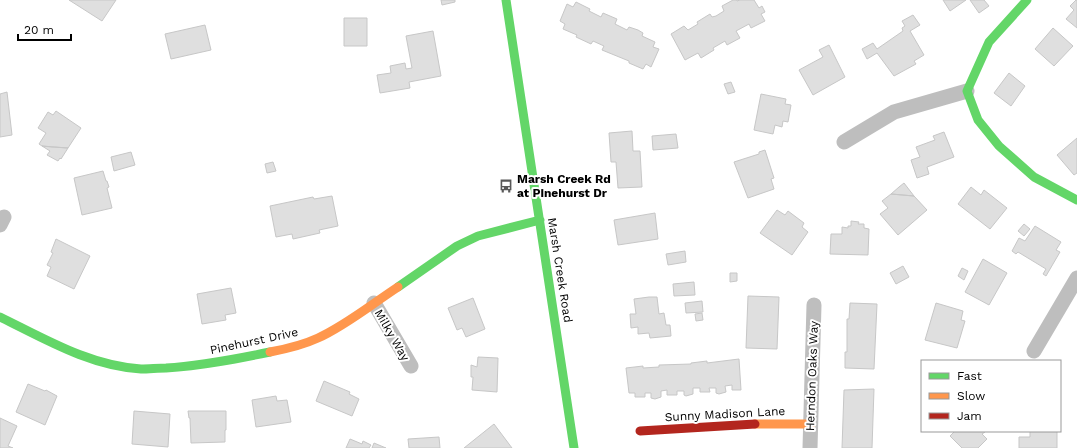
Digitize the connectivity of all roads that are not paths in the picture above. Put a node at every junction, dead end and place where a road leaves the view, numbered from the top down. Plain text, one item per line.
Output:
1 (506, 0) edge
2 (1027, 0) edge
3 (966, 91) junction
4 (844, 142) dead end
5 (1077, 200) edge
6 (540, 220) junction
7 (1077, 278) edge
8 (374, 303) junction
9 (814, 305) dead end
10 (0, 317) edge
11 (1034, 351) dead end
12 (411, 366) dead end
13 (811, 424) junction
14 (640, 430) dead end
15 (574, 448) edge
16 (810, 448) edge

1 - 6 street, Marsh Creek Road
2 - 3 street
3 - 4 street
3 - 5 street
6 - 8 street, Pinehurst Drive
6 - 15 street, Marsh Creek Road
7 - 11 street
8 - 10 street, Pinehurst Drive
8 - 12 street, Milky Way
9 - 13 street, Herndon Oaks Way
13 - 14 street, Sunny Madison Lane
13 - 16 street, Herndon Oaks Way

